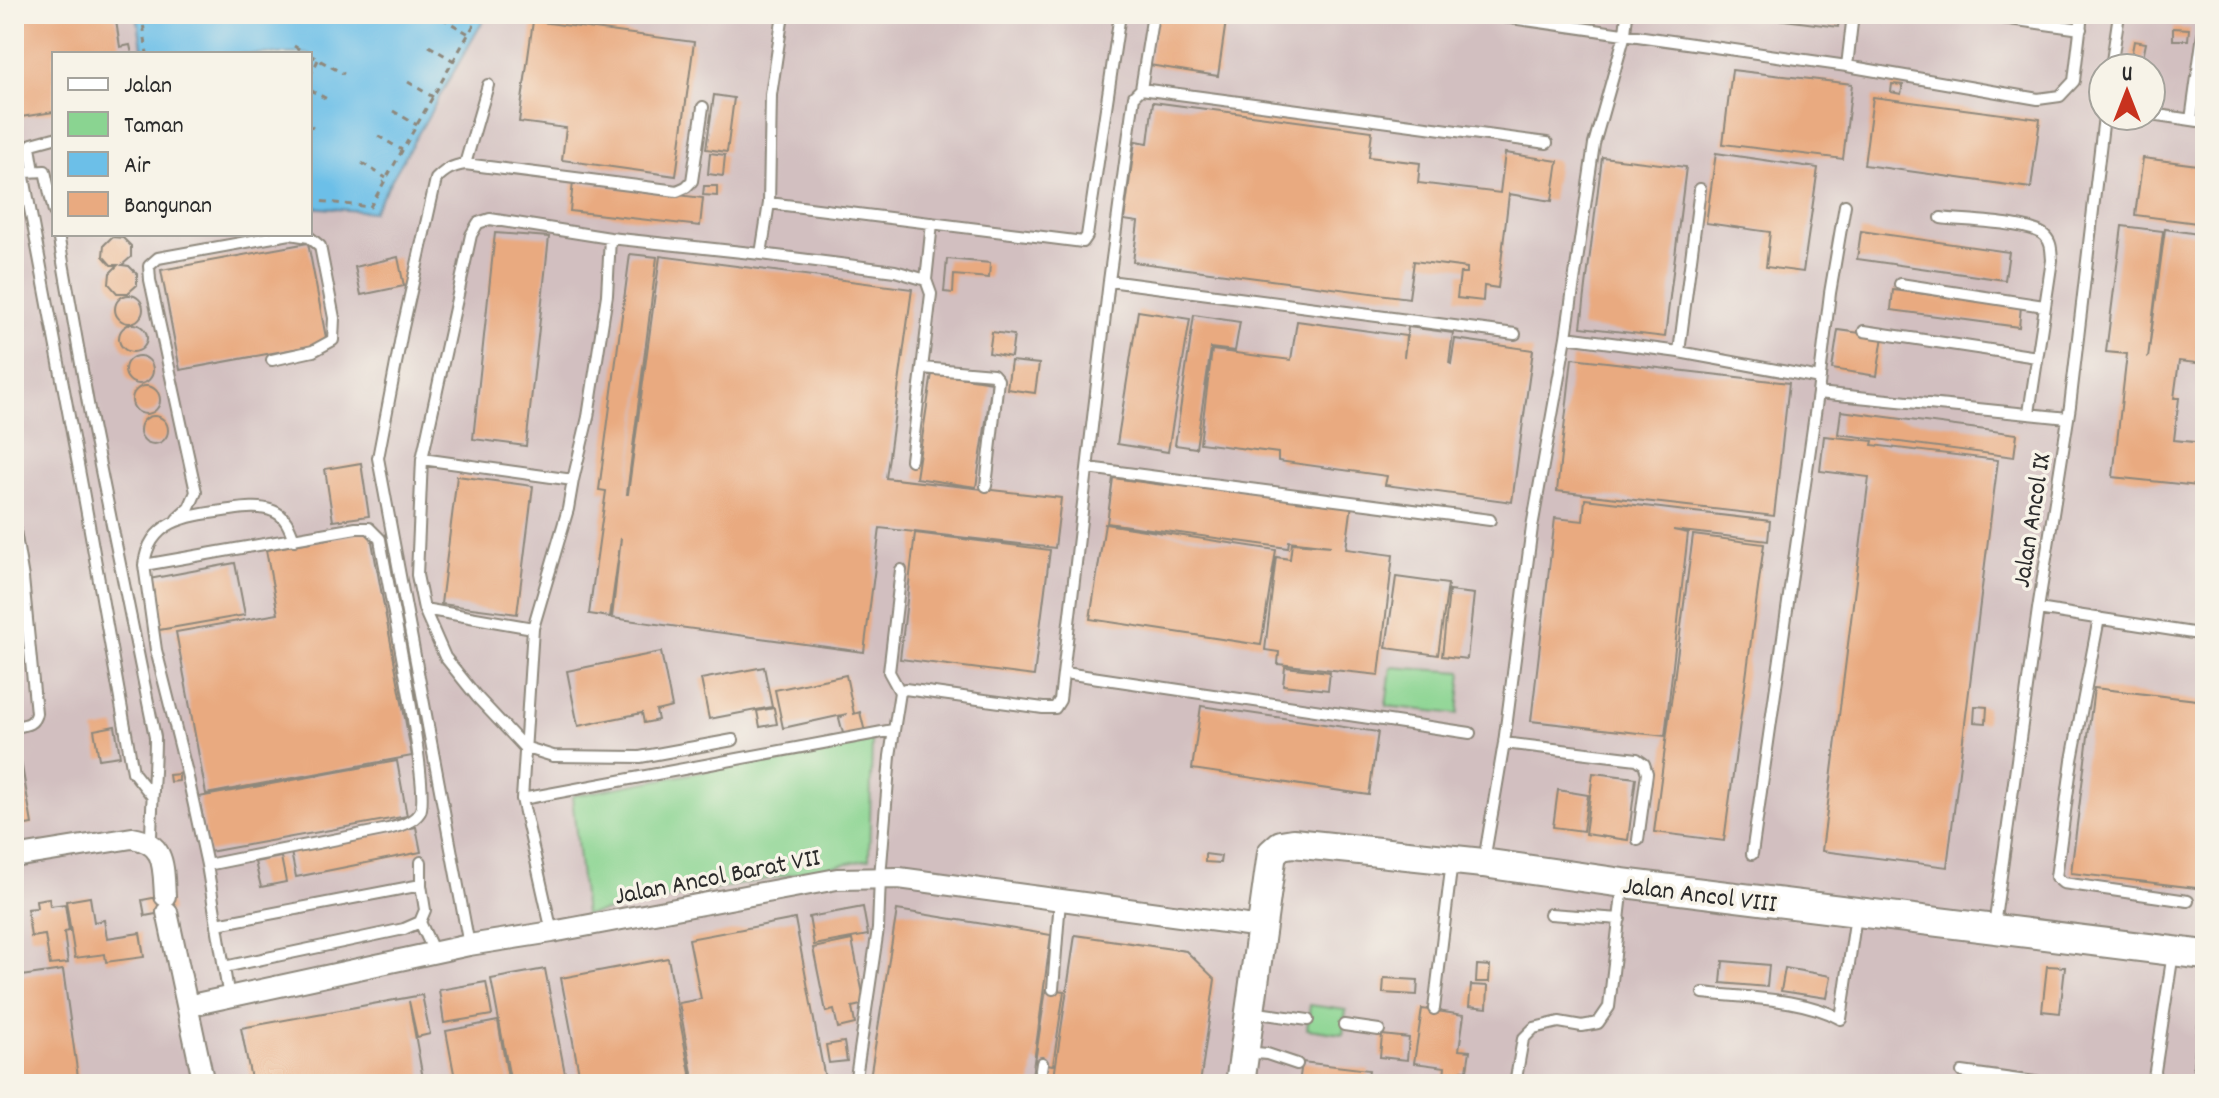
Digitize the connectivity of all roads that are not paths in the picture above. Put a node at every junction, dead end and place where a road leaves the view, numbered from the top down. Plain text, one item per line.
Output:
1 (783, 14) edge
2 (1120, 14) edge
3 (1153, 14) edge
4 (1483, 14) edge
5 (1627, 14) edge
6 (1853, 14) edge
7 (1974, 14) edge
8 (2082, 14) edge
9 (2119, 14) edge
10 (2205, 20) edge
11 (2081, 29) junction
12 (1625, 34) junction
13 (2113, 52) edge
14 (1847, 66) junction
15 (488, 85) dead end
16 (1141, 89) junction
17 (703, 107) dead end
18 (2167, 116) edge
19 (2191, 120) junction
20 (2205, 122) edge
21 (2102, 132) edge
22 (52, 139) edge
23 (1547, 143) dead end
24 (465, 164) junction
25 (34, 171) junction
26 (1700, 189) dead end
27 (52, 201) edge
28 (769, 203) junction
29 (1845, 205) dead end
30 (1941, 218) dead end
31 (932, 223) junction
32 (58, 236) edge
33 (279, 236) edge
34 (303, 236) edge
35 (610, 238) junction
36 (761, 254) junction
37 (926, 280) junction
38 (1109, 281) junction
39 (1900, 284) dead end
40 (2044, 306) junction
41 (1864, 331) dead end
42 (1515, 334) dead end
43 (1566, 337) junction
44 (1679, 352) junction
45 (2037, 357) junction
46 (272, 360) dead end
47 (922, 368) junction
48 (1820, 378) junction
49 (1818, 393) junction
50 (2029, 413) junction
51 (2068, 418) junction
52 (422, 459) junction
53 (911, 460) dead end
54 (1088, 468) junction
55 (573, 480) junction
56 (986, 486) dead end
57 (177, 519) junction
58 (1490, 520) dead end
59 (14, 525) edge
60 (294, 540) junction
61 (144, 565) junction
62 (901, 570) dead end
63 (424, 609) junction
64 (2038, 609) junction
65 (2099, 618) junction
66 (533, 628) junction
67 (2205, 635) edge
68 (1065, 673) junction
69 (900, 692) junction
70 (14, 727) edge
71 (893, 730) junction
72 (1470, 733) dead end
73 (733, 740) dead end
74 (1504, 743) junction
75 (524, 747) junction
76 (152, 796) junction
77 (522, 799) junction
78 (1638, 840) dead end
79 (151, 843) junction
80 (1752, 854) dead end
81 (14, 857) edge
82 (1452, 859) junction
83 (421, 862) dead end
84 (1483, 863) junction
85 (207, 865) junction
86 (880, 877) junction
87 (1623, 883) junction
88 (421, 885) junction
89 (1060, 900) junction
90 (2188, 901) dead end
91 (1856, 913) junction
92 (1550, 914) dead end
93 (1620, 919) junction
94 (420, 922) junction
95 (217, 924) junction
96 (1261, 927) junction
97 (1993, 929) junction
98 (552, 932) junction
99 (469, 945) junction
100 (2173, 951) junction
101 (434, 952) junction
102 (2205, 955) edge
103 (224, 967) junction
104 (1053, 989) dead end
105 (1703, 993) dead end
106 (229, 998) junction
107 (188, 1008) junction
108 (1434, 1009) dead end
109 (1249, 1012) junction
110 (2205, 1015) edge
111 (1308, 1020) dead end
112 (1344, 1025) dead end
113 (1379, 1030) dead end
114 (1244, 1052) junction
115 (1042, 1063) dead end
116 (1297, 1064) dead end
117 (2199, 1066) dead end
118 (1962, 1072) dead end
119 (204, 1084) edge
120 (855, 1084) edge
121 (1039, 1084) edge
122 (1240, 1084) edge
123 (1515, 1084) edge
124 (2049, 1084) edge
125 (2153, 1084) edge

1 - 28 lane
2 - 31 lane
3 - 16 lane
4 - 12 lane
5 - 12 lane
6 - 14 lane
7 - 11 lane
8 - 11 lane
9 - 13 lane
10 - 19 lane
11 - 14 lane
12 - 14 lane
12 - 43 lane
15 - 24 lane
16 - 23 lane
16 - 38 lane
17 - 24 lane
18 - 19 lane
19 - 20 lane
21 - 51 lane, Jalan Ancol IX
22 - 25 lane
24 - 99 lane
25 - 27 lane
25 - 76 lane
26 - 44 lane
28 - 31 lane
28 - 36 lane
29 - 48 lane
30 - 40 lane
31 - 37 lane
32 - 76 lane
33 - 57 lane
34 - 46 lane
35 - 36 lane
35 - 52 lane
35 - 55 lane
36 - 37 lane
37 - 47 lane
38 - 42 lane
38 - 54 lane
39 - 40 lane
40 - 45 lane
41 - 45 lane
43 - 44 lane
43 - 74 lane
44 - 48 lane
45 - 50 lane
47 - 53 lane
47 - 56 lane
48 - 49 lane
49 - 50 lane
49 - 80 lane
50 - 51 lane
51 - 64 lane, Jalan Ancol IX
52 - 55 lane
52 - 63 lane
54 - 58 lane
54 - 68 lane
55 - 66 lane
57 - 60 lane
57 - 61 lane
59 - 70 lane
60 - 61 lane
60 - 85 lane
61 - 85 lane
62 - 69 lane
63 - 66 lane
63 - 75 lane
64 - 65 lane
64 - 97 lane, Jalan Ancol IX
65 - 67 lane
65 - 90 lane
66 - 75 lane
68 - 69 lane
68 - 72 lane
69 - 71 lane
71 - 77 lane
71 - 86 lane
73 - 75 lane
74 - 78 lane
74 - 84 lane
75 - 77 lane
76 - 79 lane
77 - 98 lane
79 - 81 street
79 - 107 street
82 - 84 street, Jalan Ancol VIII
82 - 96 street, Jalan Ancol VIII
82 - 108 lane
83 - 88 lane
84 - 87 street, Jalan Ancol VIII
85 - 95 lane
86 - 89 street, Jalan Ancol Barat VII
86 - 98 street, Jalan Ancol Barat VII
86 - 120 lane
87 - 91 street, Jalan Ancol VIII
87 - 93 lane
88 - 94 lane
88 - 95 lane
89 - 96 street, Jalan Ancol Barat VII
89 - 104 lane
91 - 97 street, Jalan Ancol VIII
91 - 105 lane
92 - 93 lane
93 - 123 lane
94 - 101 lane
94 - 103 lane
95 - 103 lane
96 - 109 street, Jalan Ancol VIII
97 - 100 street, Jalan Ancol VIII
98 - 99 street, Jalan Ancol Barat VII
99 - 101 street, Jalan Ancol Barat VII
100 - 102 street, Jalan Ancol VIII
100 - 125 lane
101 - 106 street, Jalan Ancol Barat VII
103 - 106 lane
106 - 107 street, Jalan Ancol Barat VII
107 - 119 street
109 - 111 lane
109 - 114 street, Jalan Ancol VIII
110 - 117 lane
112 - 113 lane
114 - 116 lane
114 - 122 street, Jalan Ancol VIII
115 - 121 lane
118 - 124 lane

